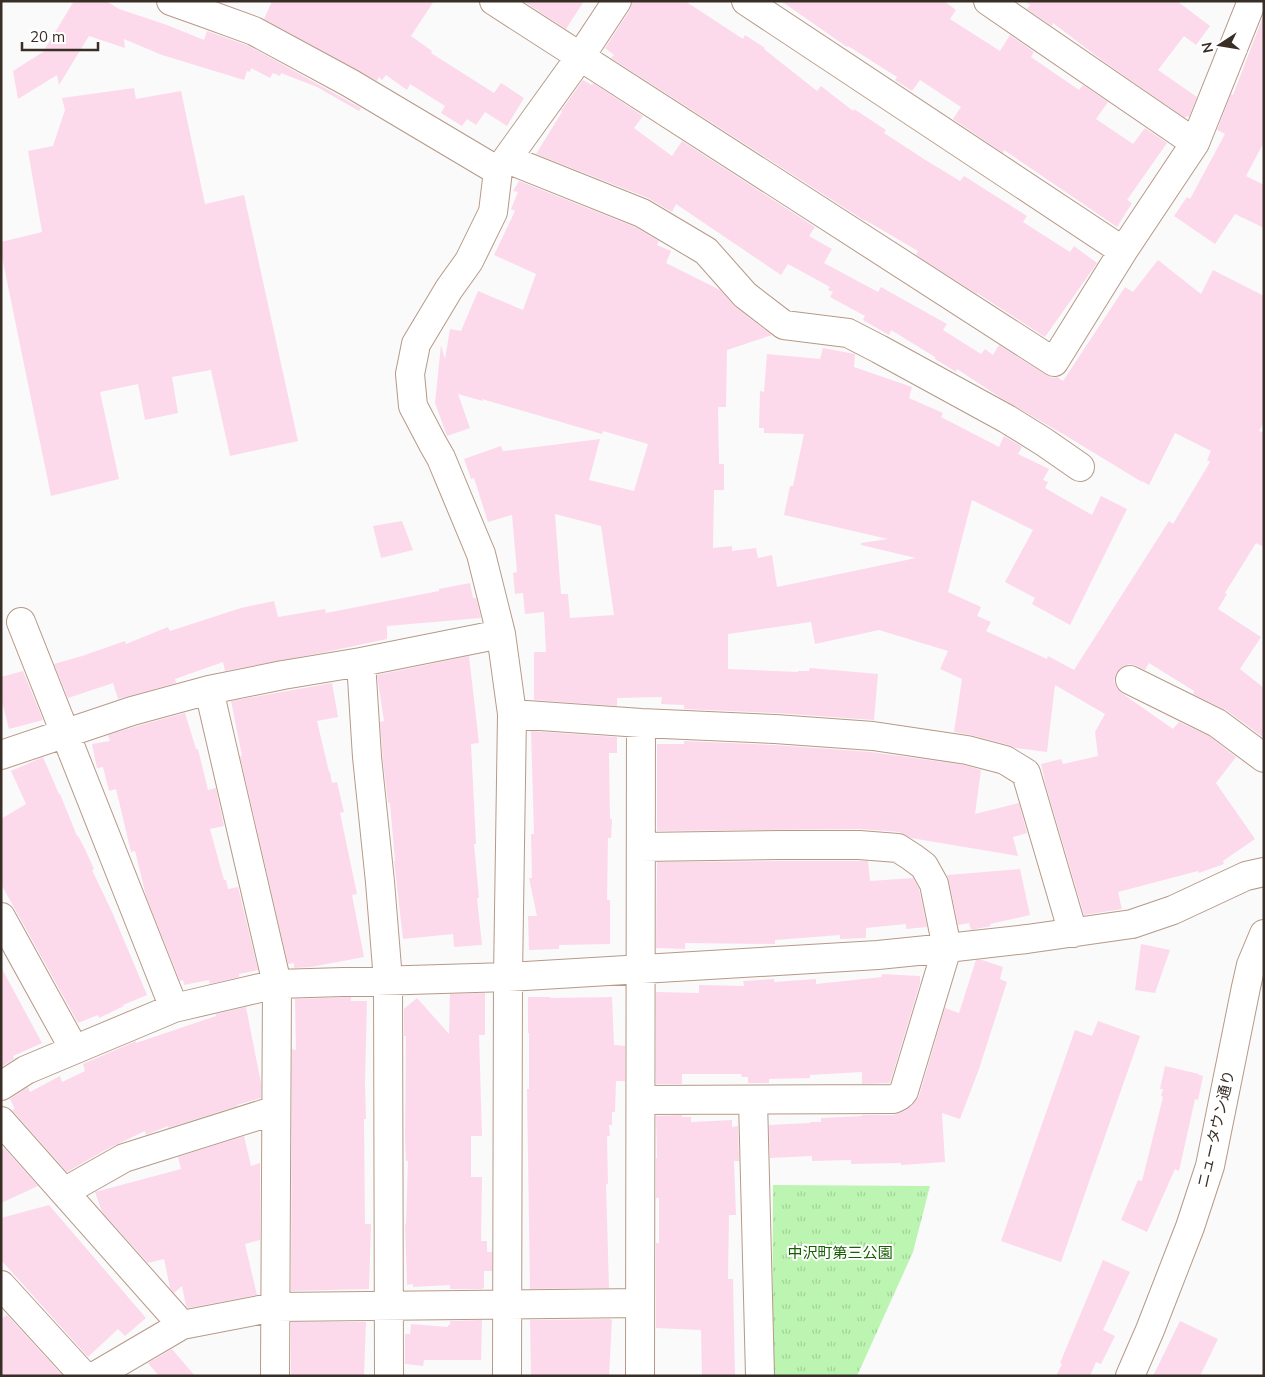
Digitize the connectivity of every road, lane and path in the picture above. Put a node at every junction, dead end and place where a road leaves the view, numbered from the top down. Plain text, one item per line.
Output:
1 (171, 1) edge
2 (494, 1) edge
3 (617, 1) edge
4 (746, 1) edge
5 (988, 1) edge
6 (1250, 2) edge
7 (580, 57) junction
8 (1195, 143) junction
9 (502, 165) junction
10 (1123, 251) junction
11 (1080, 467) dead end
12 (21, 622) dead end
13 (502, 634) junction
14 (361, 662) junction
15 (1130, 680) dead end
16 (209, 690) junction
17 (512, 714) junction
18 (641, 723) junction
19 (65, 733) junction
20 (1, 755) edge
21 (1264, 758) edge
22 (641, 847) junction
23 (1264, 872) edge
24 (1, 917) edge
25 (1074, 933) junction
26 (1264, 934) edge
27 (947, 948) junction
28 (641, 970) junction
29 (508, 977) junction
30 (388, 980) junction
31 (277, 984) junction
32 (174, 1008) junction
33 (74, 1049) junction
34 (1, 1086) edge
35 (640, 1100) junction
36 (753, 1100) junction
37 (276, 1110) junction
38 (1, 1121) edge
39 (64, 1192) junction
40 (1, 1286) edge
41 (640, 1303) junction
42 (506, 1305) junction
43 (389, 1306) junction
44 (275, 1307) junction
45 (182, 1325) junction
46 (84, 1376) edge
47 (95, 1376) edge
48 (275, 1376) edge
49 (389, 1376) edge
50 (506, 1376) edge
51 (640, 1376) edge
52 (760, 1376) edge
53 (1130, 1376) edge

1 - 9 street
2 - 7 street
3 - 7 street
4 - 10 street
5 - 8 street
6 - 8 street
7 - 9 street
7 - 10 street
8 - 10 street
9 - 11 street
9 - 13 street
12 - 19 street
13 - 14 street
13 - 17 street
14 - 16 street
14 - 30 street
15 - 21 street
16 - 19 street
16 - 31 street
17 - 18 street
17 - 29 street
18 - 22 street
18 - 25 street
19 - 20 street
19 - 32 street
22 - 27 street
22 - 28 street
23 - 25 street
24 - 33 street
25 - 27 street
26 - 53 street, ニュータウン通り
27 - 28 street
27 - 36 street
28 - 29 street
28 - 35 street
29 - 30 street
29 - 42 street
30 - 31 street
30 - 43 street
31 - 32 street
31 - 37 street
32 - 33 street
33 - 34 street
35 - 36 street
35 - 41 street
36 - 52 street
37 - 39 street
37 - 44 street
38 - 39 street
39 - 45 street
40 - 46 street
41 - 42 street
41 - 51 street
42 - 43 street
42 - 50 street
43 - 44 street
43 - 49 street
44 - 45 street
44 - 48 street
45 - 47 street

